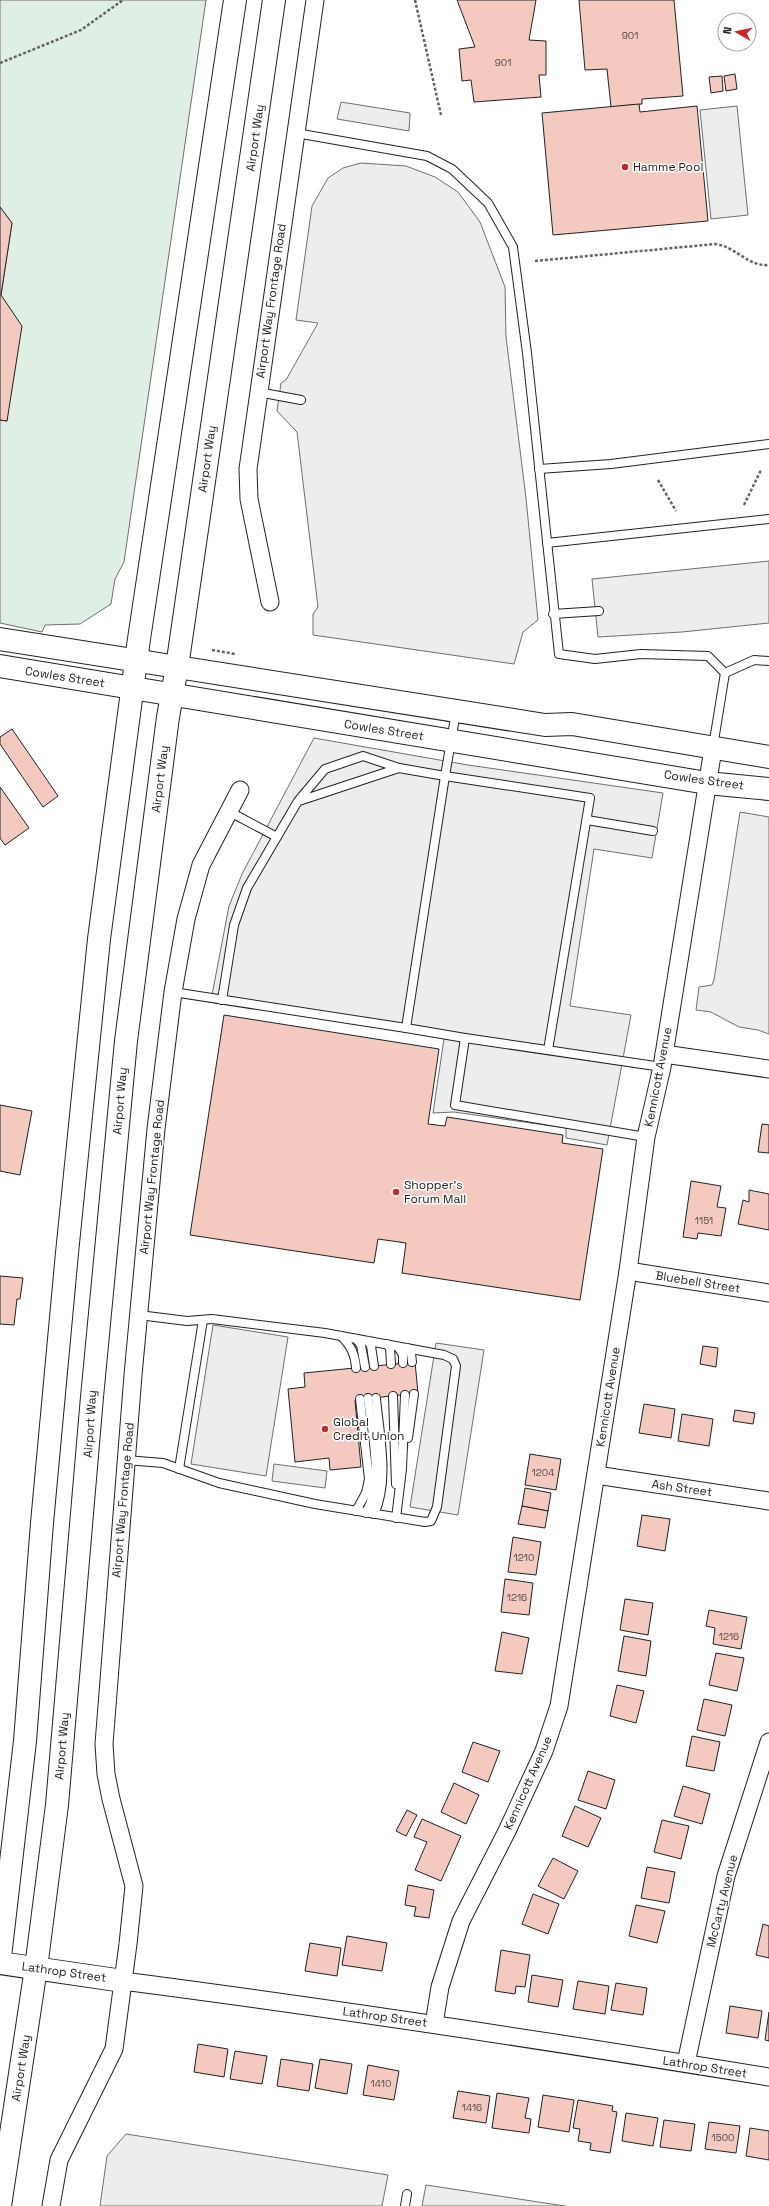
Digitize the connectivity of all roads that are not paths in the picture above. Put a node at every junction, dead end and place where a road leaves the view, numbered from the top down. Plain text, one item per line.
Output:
1 (235, 0) edge
2 (274, 0) edge
3 (315, 0) edge
4 (296, 133) junction
5 (258, 392) junction
6 (301, 400) dead end
7 (769, 444) edge
8 (539, 469) junction
9 (769, 518) edge
10 (547, 543) junction
11 (270, 602) dead end
12 (599, 611) dead end
13 (553, 614) junction
14 (0, 639) edge
15 (136, 661) junction
16 (769, 661) edge
17 (0, 666) edge
18 (177, 667) junction
19 (725, 673) junction
20 (132, 688) junction
21 (171, 694) junction
22 (456, 711) junction
23 (451, 740) junction
24 (713, 749) junction
25 (769, 757) edge
26 (399, 768) junction
27 (445, 776) junction
28 (707, 782) junction
29 (769, 788) edge
30 (240, 790) dead end
31 (298, 801) junction
32 (228, 811) junction
33 (587, 820) junction
34 (653, 830) dead end
35 (277, 837) junction
36 (173, 992) junction
37 (222, 1000) junction
38 (406, 1028) junction
39 (465, 1038) junction
40 (548, 1050) junction
41 (663, 1060) junction
42 (769, 1069) edge
43 (646, 1137) junction
44 (628, 1271) junction
45 (769, 1293) edge
46 (139, 1315) junction
47 (203, 1320) junction
48 (341, 1336) junction
49 (356, 1338) junction
50 (368, 1341) junction
51 (387, 1344) junction
52 (398, 1347) junction
53 (407, 1348) junction
54 (412, 1362) dead end
55 (403, 1363) dead end
56 (391, 1364) dead end
57 (374, 1366) dead end
58 (365, 1367) dead end
59 (356, 1368) dead end
60 (414, 1394) dead end
61 (405, 1395) dead end
62 (393, 1396) dead end
63 (126, 1460) junction
64 (179, 1469) junction
65 (402, 1469) junction
66 (596, 1475) junction
67 (769, 1501) edge
68 (356, 1511) junction
69 (370, 1513) junction
70 (393, 1517) junction
71 (769, 1742) edge
72 (0, 1957) edge
73 (0, 1963) edge
74 (36, 1968) junction
75 (123, 1981) junction
76 (434, 2024) junction
77 (686, 2063) junction
78 (769, 2077) edge
79 (407, 2194) dead end
80 (0, 2206) edge
81 (51, 2206) edge
82 (405, 2206) edge

1 - 15 main road
2 - 18 main road, Airport Way
3 - 4 street, Airport Way Frontage Road
4 - 5 street, Airport Way Frontage Road
4 - 8 lane
5 - 6 lane
5 - 11 street, Airport Way Frontage Road
7 - 8 lane
8 - 10 lane
9 - 10 lane
10 - 13 lane
12 - 13 lane
13 - 19 lane
14 - 15 main road
15 - 18 main road
15 - 20 main road
16 - 19 lane
17 - 20 main road, Cowles Street
18 - 21 main road, Airport Way
18 - 22 main road
19 - 24 lane
20 - 21 main road, Cowles Street
20 - 72 main road
21 - 23 main road, Cowles Street
21 - 74 main road, Airport Way
22 - 23 lane
22 - 24 main road
23 - 27 lane
23 - 28 main road, Cowles Street
24 - 25 main road
24 - 28 street, Kennicott Avenue
26 - 27 lane
26 - 31 lane
26 - 31 lane
27 - 33 lane
27 - 38 lane
28 - 29 main road, Cowles Street
28 - 41 street, Kennicott Avenue
30 - 32 street, Airport Way Frontage Road
31 - 35 lane
32 - 35 lane
32 - 36 street, Airport Way Frontage Road
33 - 34 lane
33 - 40 lane
35 - 37 lane
36 - 37 lane
36 - 46 street, Airport Way Frontage Road
37 - 38 lane
38 - 39 lane
39 - 40 lane
39 - 43 lane
40 - 41 lane
41 - 42 street
41 - 43 street, Kennicott Avenue
43 - 44 street, Kennicott Avenue
44 - 45 street, Bluebell Street
44 - 66 street, Kennicott Avenue
46 - 47 lane
46 - 63 street, Airport Way Frontage Road
47 - 48 lane
47 - 64 lane
48 - 49 lane
48 - 59 lane
49 - 50 lane
49 - 58 lane
50 - 51 lane
50 - 57 lane
51 - 52 lane
51 - 56 lane
52 - 53 lane
52 - 55 lane
53 - 54 lane
53 - 70 lane
60 - 65 lane
61 - 65 lane
62 - 70 lane
63 - 64 lane
63 - 75 street, Airport Way Frontage Road
64 - 68 lane
65 - 70 lane
66 - 67 street, Ash Street
66 - 76 street, Kennicott Avenue
68 - 69 lane
68 - 69 lane
69 - 70 lane
71 - 77 street, McCarty Avenue
73 - 74 main road, Lathrop Street
74 - 75 main road, Lathrop Street
74 - 80 main road, Airport Way
75 - 76 street, Lathrop Street
75 - 81 street, Airport Way Frontage Road
76 - 77 street, Lathrop Street
77 - 78 street, Lathrop Street
79 - 82 lane

